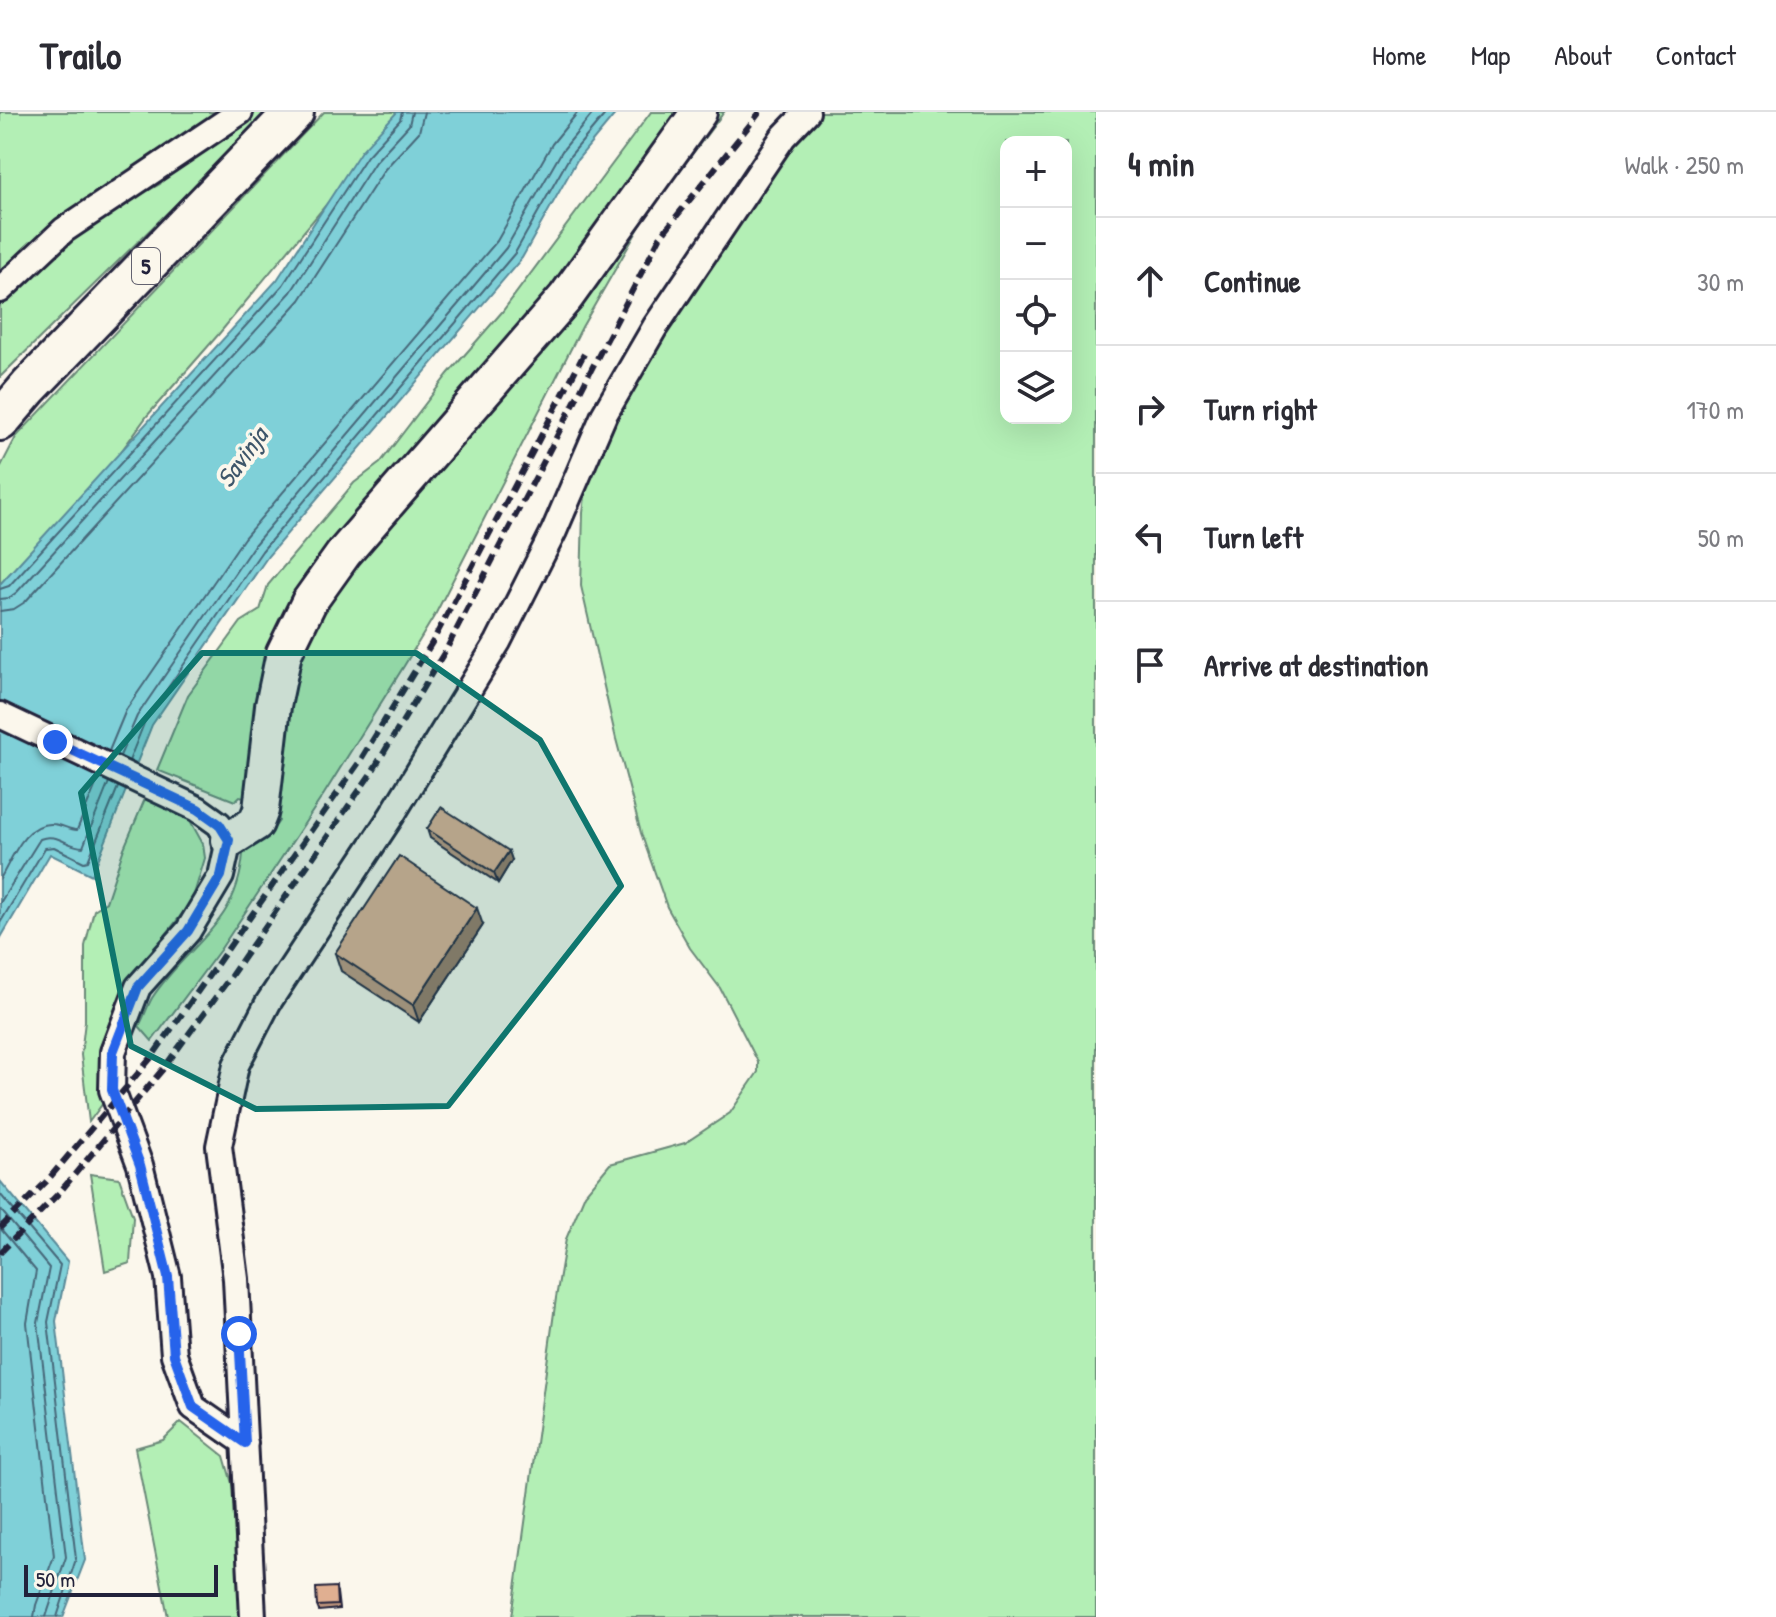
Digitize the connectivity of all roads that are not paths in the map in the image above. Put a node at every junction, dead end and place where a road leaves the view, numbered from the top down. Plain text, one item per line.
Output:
1 (240, 112) edge
2 (294, 112) edge
3 (699, 112) edge
4 (807, 112) edge
5 (0, 290) edge
6 (0, 421) edge
7 (0, 715) edge
8 (229, 840) junction
9 (245, 1443) junction
10 (253, 1617) edge

1 - 5 street
2 - 6 main road, 5
3 - 8 street
4 - 9 street
7 - 8 street
8 - 9 street
9 - 10 street

